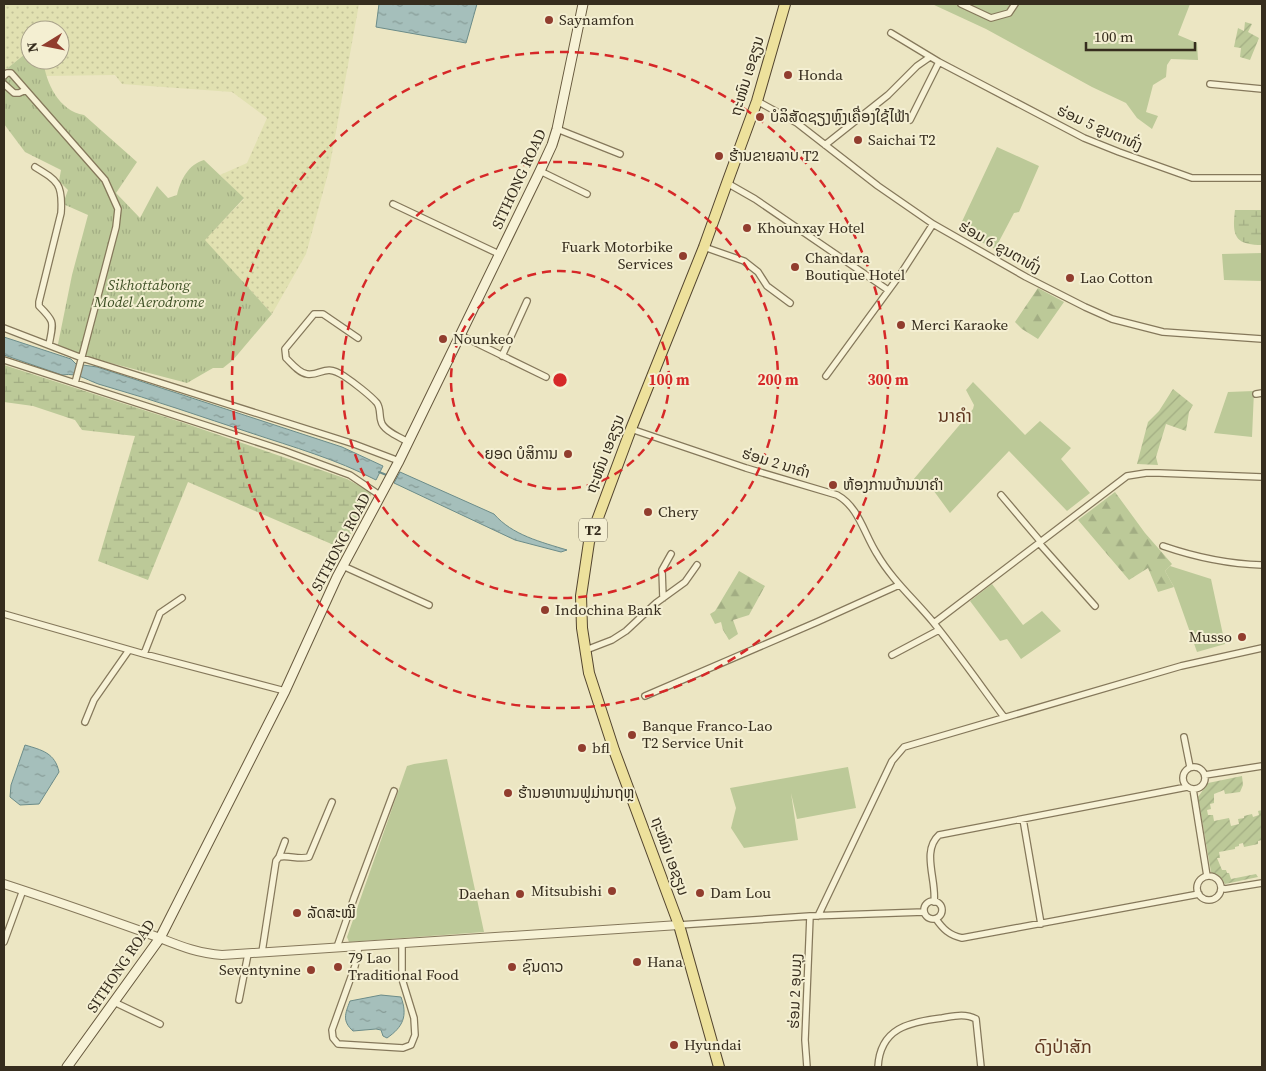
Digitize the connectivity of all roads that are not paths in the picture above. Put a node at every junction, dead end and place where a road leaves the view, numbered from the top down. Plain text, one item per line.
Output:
1 (583, 4) edge
2 (785, 4) edge
3 (961, 4) edge
4 (1015, 4) edge
5 (891, 34) dead end
6 (930, 57) junction
7 (939, 62) junction
8 (4, 76) edge
9 (4, 84) edge
10 (1210, 84) dead end
11 (1262, 89) edge
12 (26, 90) junction
13 (757, 101) junction
14 (910, 120) dead end
15 (557, 129) junction
16 (825, 145) junction
17 (620, 154) dead end
18 (34, 167) dead end
19 (540, 171) junction
20 (1262, 178) edge
21 (727, 183) junction
22 (587, 194) dead end
23 (393, 204) dead end
24 (933, 224) junction
25 (704, 247) junction
26 (499, 254) junction
27 (888, 290) junction
28 (527, 301) dead end
29 (790, 303) dead end
30 (4, 328) edge
31 (460, 335) junction
32 (358, 338) dead end
33 (1262, 339) edge
34 (49, 345) junction
35 (502, 356) junction
36 (4, 360) edge
37 (82, 361) junction
38 (826, 376) dead end
39 (546, 377) dead end
40 (76, 380) junction
41 (631, 429) junction
42 (408, 442) junction
43 (399, 462) junction
44 (1262, 477) edge
45 (1001, 495) dead end
46 (381, 496) junction
47 (1040, 542) junction
48 (1163, 546) dead end
49 (671, 554) dead end
50 (697, 565) dead end
51 (1262, 565) edge
52 (343, 566) junction
53 (899, 585) junction
54 (182, 598) dead end
55 (663, 598) junction
56 (429, 605) dead end
57 (1095, 606) dead end
58 (4, 614) edge
59 (934, 623) junction
60 (939, 630) junction
61 (1262, 648) edge
62 (129, 650) junction
63 (586, 650) junction
64 (144, 654) junction
65 (892, 655) dead end
66 (285, 690) junction
67 (645, 696) dead end
68 (1004, 717) junction
69 (85, 722) dead end
70 (1184, 737) dead end
71 (1262, 766) edge
72 (1190, 767) junction
73 (1205, 776) junction
74 (1190, 788) junction
75 (394, 791) dead end
76 (332, 802) dead end
77 (1023, 819) junction
78 (285, 841) dead end
79 (279, 857) junction
80 (1207, 876) junction
81 (1262, 883) edge
82 (4, 884) edge
83 (1221, 888) junction
84 (23, 890) junction
85 (1199, 894) junction
86 (934, 902) junction
87 (924, 912) junction
88 (810, 916) junction
89 (818, 916) junction
90 (936, 919) junction
91 (1041, 924) junction
92 (679, 925) junction
93 (160, 938) junction
94 (4, 942) edge
95 (402, 943) junction
96 (359, 946) junction
97 (337, 947) junction
98 (262, 952) junction
99 (248, 954) junction
100 (239, 1000) dead end
101 (114, 1002) junction
102 (160, 1024) dead end
103 (67, 1067) edge
104 (719, 1067) edge
105 (807, 1067) edge
106 (878, 1067) edge
107 (981, 1067) edge

1 - 15 main road, SITHONG ROAD
2 - 13 main road, ຖະໜົນ ເອຊຽນ / T2
3 - 4 street
5 - 6 street, ຮ່ອມ 5 ຂູນຕາທົ່ງ
6 - 7 street, ຮ່ອມ 5 ຂູນຕາທົ່ງ
6 - 16 street
7 - 14 street
7 - 20 street, ຮ່ອມ 5 ຂູນຕາທົ່ງ
8 - 12 street
9 - 12 street
10 - 11 street
12 - 37 street
13 - 16 street, ຮ່ອມ 6 ຂູນຕາທົ່ງ
13 - 21 main road, ຖະໜົນ ເອຊຽນ / T2
15 - 17 street
15 - 19 main road, SITHONG ROAD
16 - 24 street, ຮ່ອມ 6 ຂູນຕາທົ່ງ
18 - 34 street
19 - 22 street
19 - 26 main road, SITHONG ROAD
21 - 25 main road, ຖະໜົນ ເອຊຽນ / T2
21 - 27 street
23 - 26 street
24 - 27 street
24 - 33 street, ຮ່ອມ 6 ຂູນຕາທົ່ງ
25 - 29 street
25 - 41 main road, ຖະໜົນ ເອຊຽນ / T2
26 - 31 main road, SITHONG ROAD
27 - 38 street
28 - 35 street
30 - 34 street
31 - 35 street
31 - 42 main road, SITHONG ROAD
32 - 42 street
34 - 37 street
35 - 39 street
36 - 40 street
37 - 40 street
37 - 43 street
40 - 46 street
41 - 53 street, ຮ່ອມ 2 ນາຄຳ
41 - 63 main road, ຖະໜົນ ເອຊຽນ / T2
42 - 43 main road, SITHONG ROAD
43 - 46 main road, SITHONG ROAD
44 - 47 street
45 - 47 street
46 - 52 main road, SITHONG ROAD
47 - 57 street
47 - 59 street
48 - 51 street
49 - 55 street
50 - 55 street
52 - 56 street
52 - 66 main road, SITHONG ROAD
53 - 59 street, ຮ່ອມ 2 ນາຄຳ
53 - 67 street
54 - 64 street
55 - 63 street
58 - 62 street
59 - 60 street, ຮ່ອມ 2 ນາຄຳ
60 - 65 street
60 - 68 street, ຮ່ອມ 2 ນາຄຳ
61 - 68 street
62 - 64 street
62 - 69 street
63 - 92 main road, ຖະໜົນ ເອຊຽນ / T2
64 - 66 street
66 - 93 main road, SITHONG ROAD
68 - 89 street
70 - 72 street
71 - 73 street
72 - 73 street
72 - 74 street
73 - 74 street
74 - 77 street
74 - 80 street
75 - 97 street
76 - 79 street
77 - 86 street
77 - 91 street
78 - 79 street
79 - 98 street
80 - 83 street
80 - 85 street
81 - 83 street
82 - 84 street
83 - 85 street
84 - 93 street
84 - 94 street
85 - 91 street
86 - 87 street
86 - 90 street
87 - 89 street
87 - 90 street
88 - 89 street
88 - 92 street
88 - 105 street, ຮ່ອມ 2 ອຸບມຸງ
90 - 91 street
92 - 95 street
92 - 104 main road, ຖະໜົນ ເອຊຽນ / T2
93 - 99 street
93 - 101 main road, SITHONG ROAD
95 - 96 street
95 - 96 street
96 - 97 street
97 - 98 street
98 - 99 street
99 - 100 street
101 - 102 street
101 - 103 main road, SITHONG ROAD
106 - 107 street

